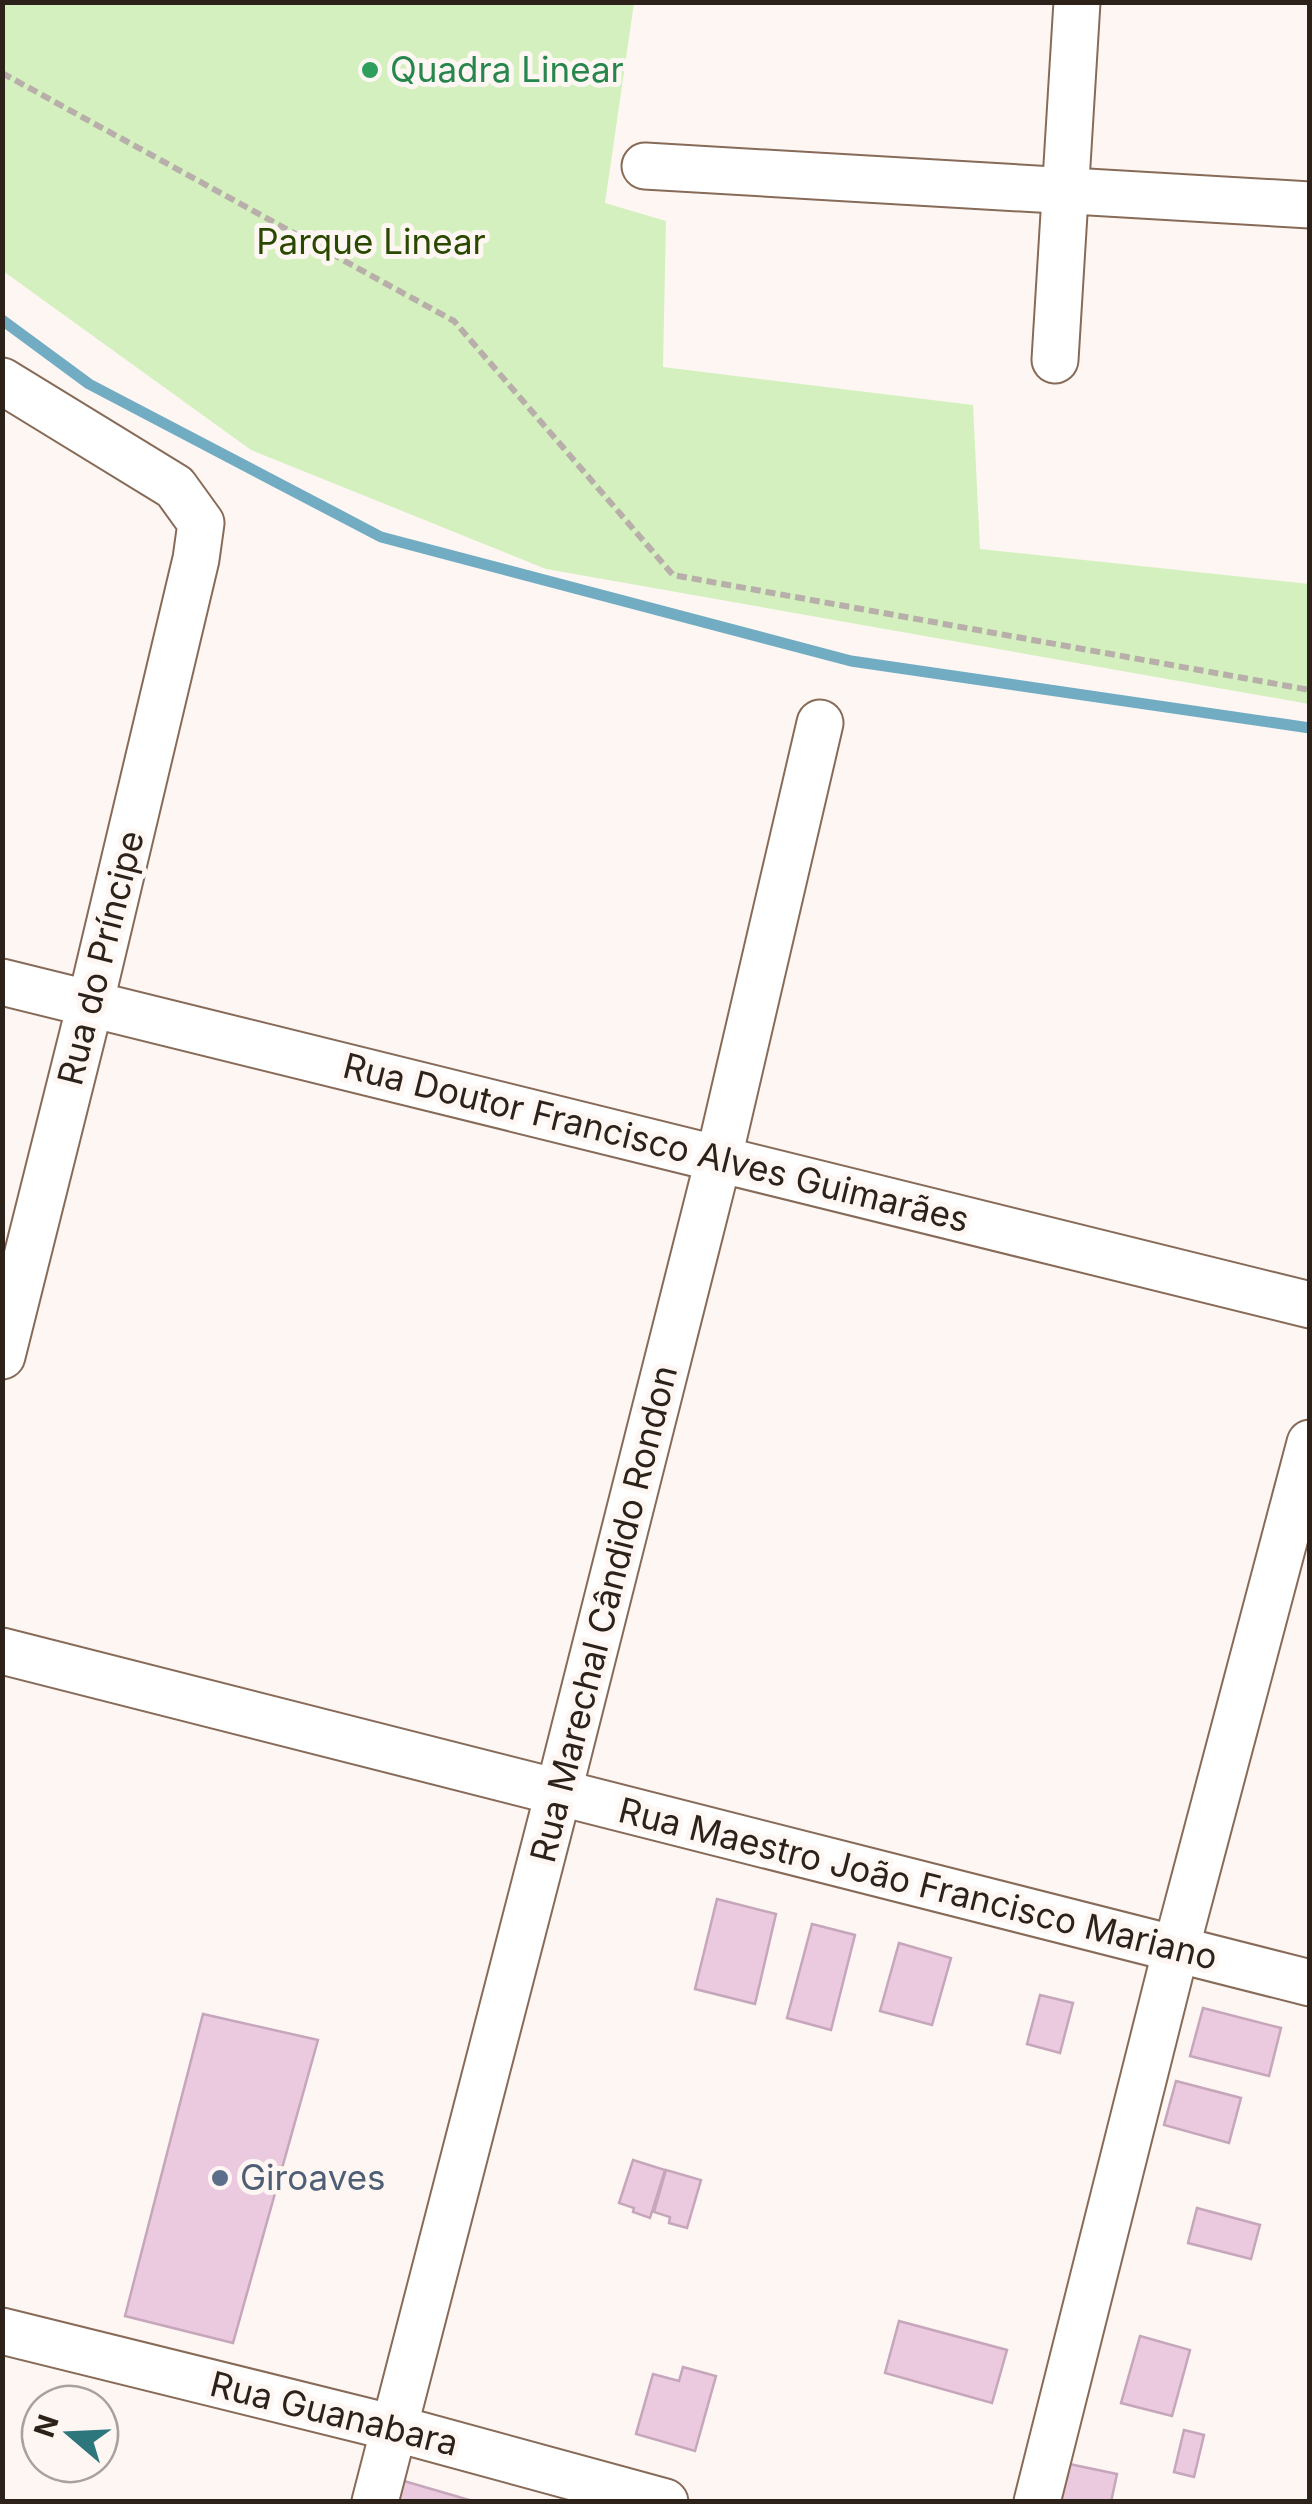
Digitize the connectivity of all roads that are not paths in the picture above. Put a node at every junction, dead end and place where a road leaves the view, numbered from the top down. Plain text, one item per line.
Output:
1 (1078, 2) edge
2 (644, 166) dead end
3 (1064, 190) junction
4 (1310, 205) edge
5 (1055, 360) dead end
6 (2, 381) edge
7 (820, 723) dead end
8 (2, 982) edge
9 (90, 1005) junction
10 (719, 1158) junction
11 (1310, 1305) edge
12 (2, 1356) edge
13 (1310, 1443) edge
14 (2, 1651) edge
15 (558, 1794) junction
16 (1176, 1949) junction
17 (1310, 1983) edge
18 (2, 2331) edge
19 (394, 2428) junction
20 (375, 2502) edge
21 (665, 2502) edge
22 (1037, 2502) edge

1 - 3 street
2 - 3 street
3 - 4 street
3 - 5 street
6 - 9 street, Rua do Príncipe
7 - 10 street, Rua Marechal Cândido Rondon
8 - 9 street, Rua Doutor Francisco Alves Guimarães
9 - 10 street, Rua Doutor Francisco Alves Guimarães
9 - 12 street, Rua do Príncipe
10 - 11 street, Rua Doutor Francisco Alves Guimarães
10 - 15 street, Rua Marechal Cândido Rondon
13 - 16 street
14 - 15 street, Rua Maestro João Francisco Mariano
15 - 16 street, Rua Maestro João Francisco Mariano
15 - 19 street, Rua Marechal Cândido Rondon
16 - 17 street, Rua Maestro João Francisco Mariano
16 - 22 street
18 - 19 street, Rua Guanabara
19 - 20 street, Rua Marechal Cândido Rondon
19 - 21 street, Rua Guanabara

